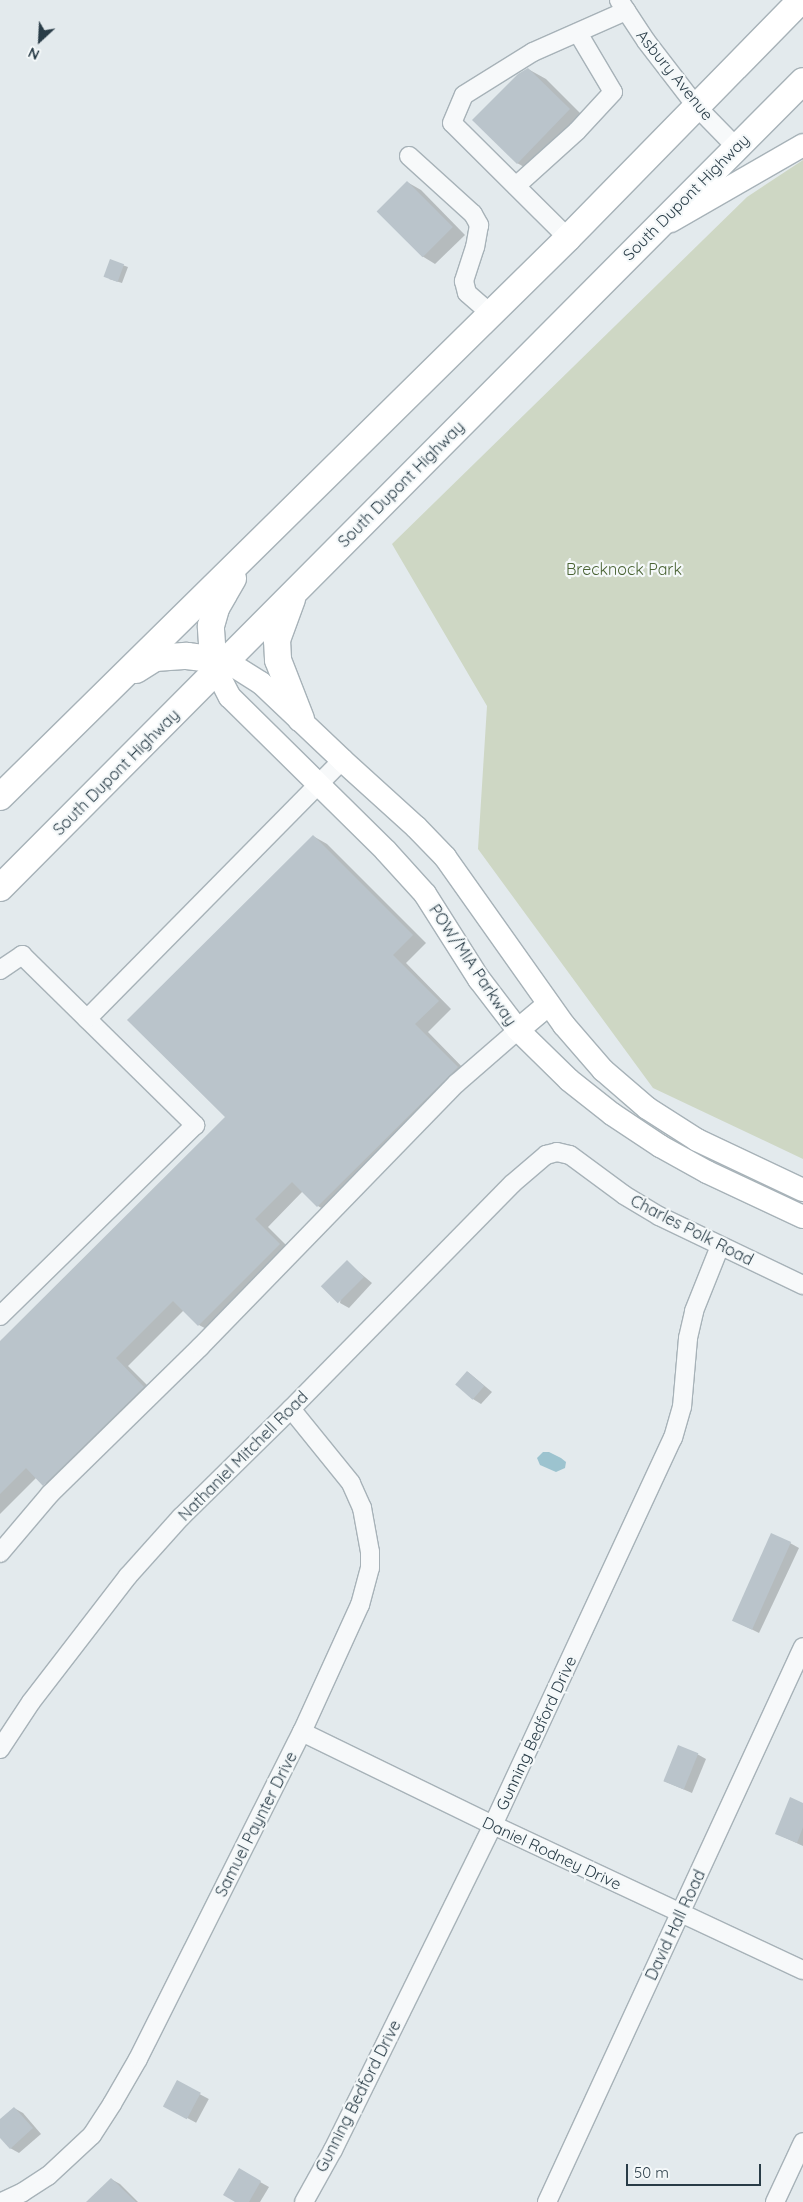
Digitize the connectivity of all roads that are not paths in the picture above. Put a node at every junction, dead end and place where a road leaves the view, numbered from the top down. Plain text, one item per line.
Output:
1 (801, 0) edge
2 (622, 6) edge
3 (578, 33) junction
4 (803, 81) edge
5 (696, 106) junction
6 (803, 145) edge
7 (736, 147) junction
8 (409, 156) dead end
9 (516, 186) junction
10 (649, 234) junction
11 (568, 238) junction
12 (491, 314) junction
13 (247, 553) junction
14 (295, 592) junction
15 (218, 663) junction
16 (112, 686) junction
17 (300, 719) junction
18 (342, 760) junction
19 (317, 785) junction
20 (0, 796) edge
21 (0, 888) edge
22 (0, 970) edge
23 (549, 1004) junction
24 (87, 1019) junction
25 (518, 1030) junction
26 (512, 1184) joint
27 (803, 1190) edge
28 (803, 1217) edge
29 (720, 1246) junction
30 (803, 1285) edge
31 (0, 1316) edge
32 (291, 1410) junction
33 (0, 1553) edge
34 (803, 1647) edge
35 (302, 1732) junction
36 (0, 1749) edge
37 (493, 1825) junction
38 (680, 1912) junction
39 (803, 1970) edge
40 (803, 2142) edge
41 (2, 2202) edge
42 (304, 2202) edge
43 (546, 2202) edge
44 (775, 2202) edge

1 - 5 highway
2 - 3 street
2 - 5 street, Asbury Avenue
3 - 9 street
3 - 9 street
4 - 7 highway, South Dupont Highway
5 - 7 street, Asbury Avenue
5 - 11 highway
6 - 10 main road
7 - 10 highway, South Dupont Highway
8 - 12 street
9 - 11 street
10 - 14 highway, South Dupont Highway
11 - 12 highway
12 - 13 highway
13 - 15 highway
13 - 16 highway
14 - 15 highway, South Dupont Highway
14 - 17 highway
15 - 16 highway
15 - 17 main road
15 - 19 main road, POW/MIA Parkway
15 - 21 highway, South Dupont Highway
16 - 20 highway
17 - 18 main road
18 - 19 street
18 - 23 main road
19 - 24 street
19 - 25 main road, POW/MIA Parkway
22 - 24 street
23 - 25 main road
23 - 27 main road
24 - 31 street
25 - 28 main road, POW/MIA Parkway
25 - 33 street
26 - 29 street, Charles Polk Road
26 - 32 street, Nathaniel Mitchell Road
29 - 30 street, Charles Polk Road
29 - 37 street, Gunning Bedford Drive
32 - 35 street, Samuel Paynter Drive
32 - 36 street, Nathaniel Mitchell Road
34 - 38 street, David Hall Road
35 - 37 street, Daniel Rodney Drive
35 - 41 street, Samuel Paynter Drive
37 - 38 street, Daniel Rodney Drive
37 - 42 street, Gunning Bedford Drive
38 - 39 street, Daniel Rodney Drive
38 - 43 street, David Hall Road
40 - 44 street

